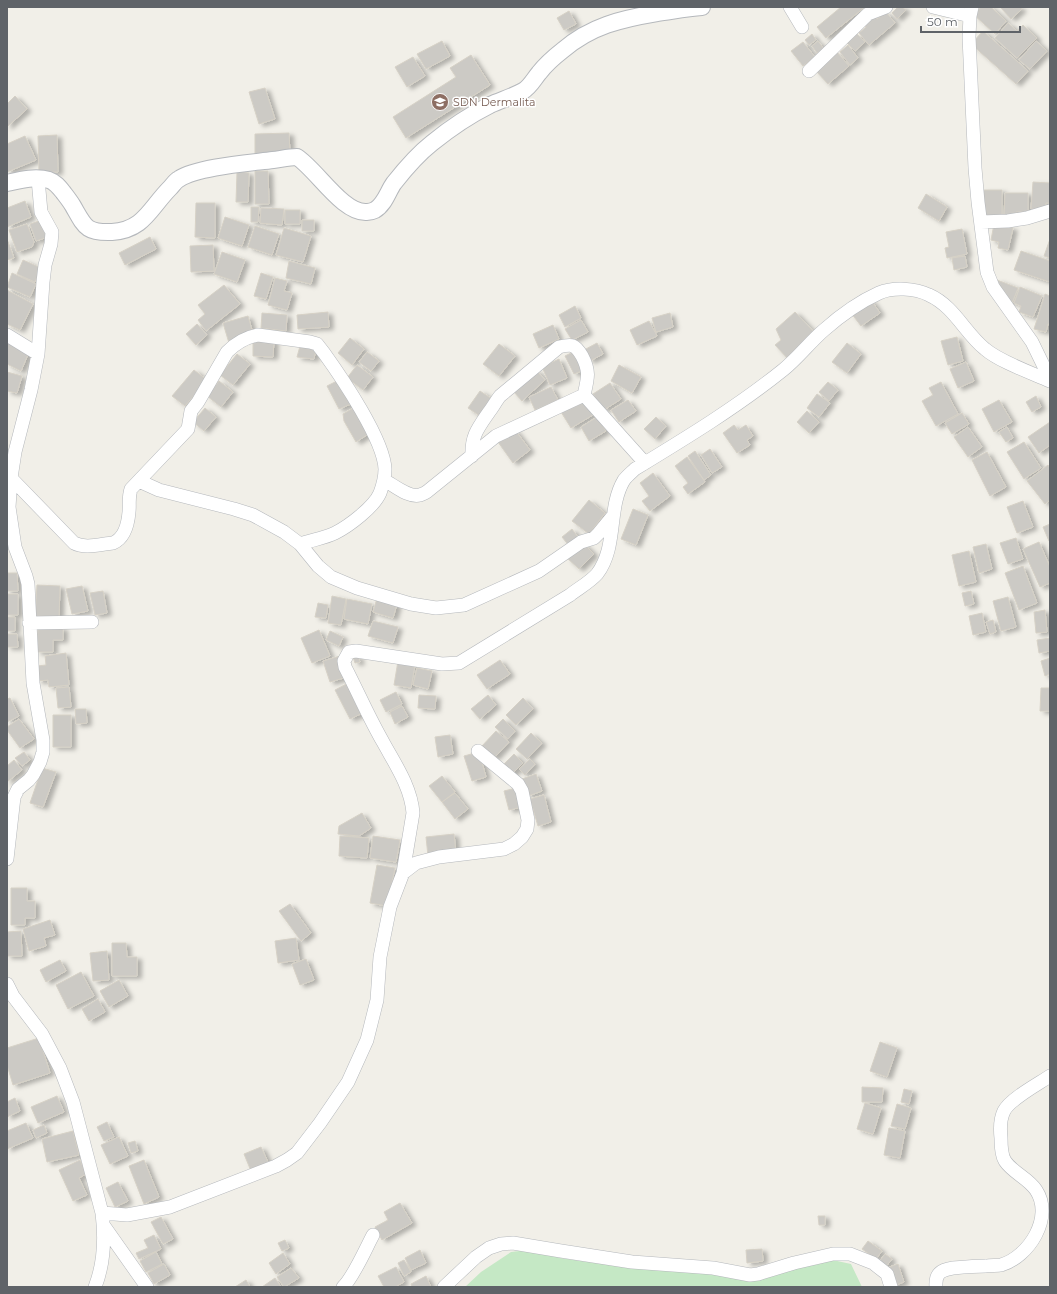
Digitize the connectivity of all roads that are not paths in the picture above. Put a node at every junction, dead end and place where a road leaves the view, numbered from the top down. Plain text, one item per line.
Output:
1 (702, 7) edge
2 (790, 7) edge
3 (886, 7) edge
4 (933, 7) edge
5 (971, 12) edge
6 (802, 27) dead end
7 (809, 71) dead end
8 (38, 179) junction
9 (7, 183) edge
10 (1050, 211) edge
11 (981, 222) junction
12 (7, 336) edge
13 (38, 354) junction
14 (1050, 380) edge
15 (584, 395) junction
16 (472, 456) junction
17 (645, 463) junction
18 (11, 478) junction
19 (384, 480) junction
20 (139, 481) junction
21 (613, 516) junction
22 (300, 544) junction
23 (92, 622) dead end
24 (30, 623) junction
25 (478, 751) dead end
26 (10, 793) edge
27 (7, 859) edge
28 (403, 873) junction
29 (7, 984) edge
30 (1050, 1076) edge
31 (103, 1219) junction
32 (373, 1235) dead end
33 (95, 1287) edge
34 (147, 1287) edge
35 (343, 1287) edge
36 (444, 1287) edge
37 (891, 1287) edge
38 (936, 1287) edge

1 - 8 street
2 - 6 street
3 - 7 street
4 - 5 street
5 - 11 street
8 - 9 street
8 - 13 street
10 - 11 street
11 - 14 street
12 - 13 street
13 - 18 street
14 - 17 street
15 - 16 street
15 - 16 street
15 - 17 street
16 - 19 street
17 - 21 street
18 - 20 street
18 - 24 street
19 - 20 street
19 - 22 street
20 - 22 street
21 - 22 street
21 - 28 street
23 - 24 street
24 - 26 street
25 - 28 street
26 - 27 street
28 - 31 street
29 - 31 street
30 - 38 street
31 - 33 street
31 - 34 street
32 - 35 street
36 - 37 street

